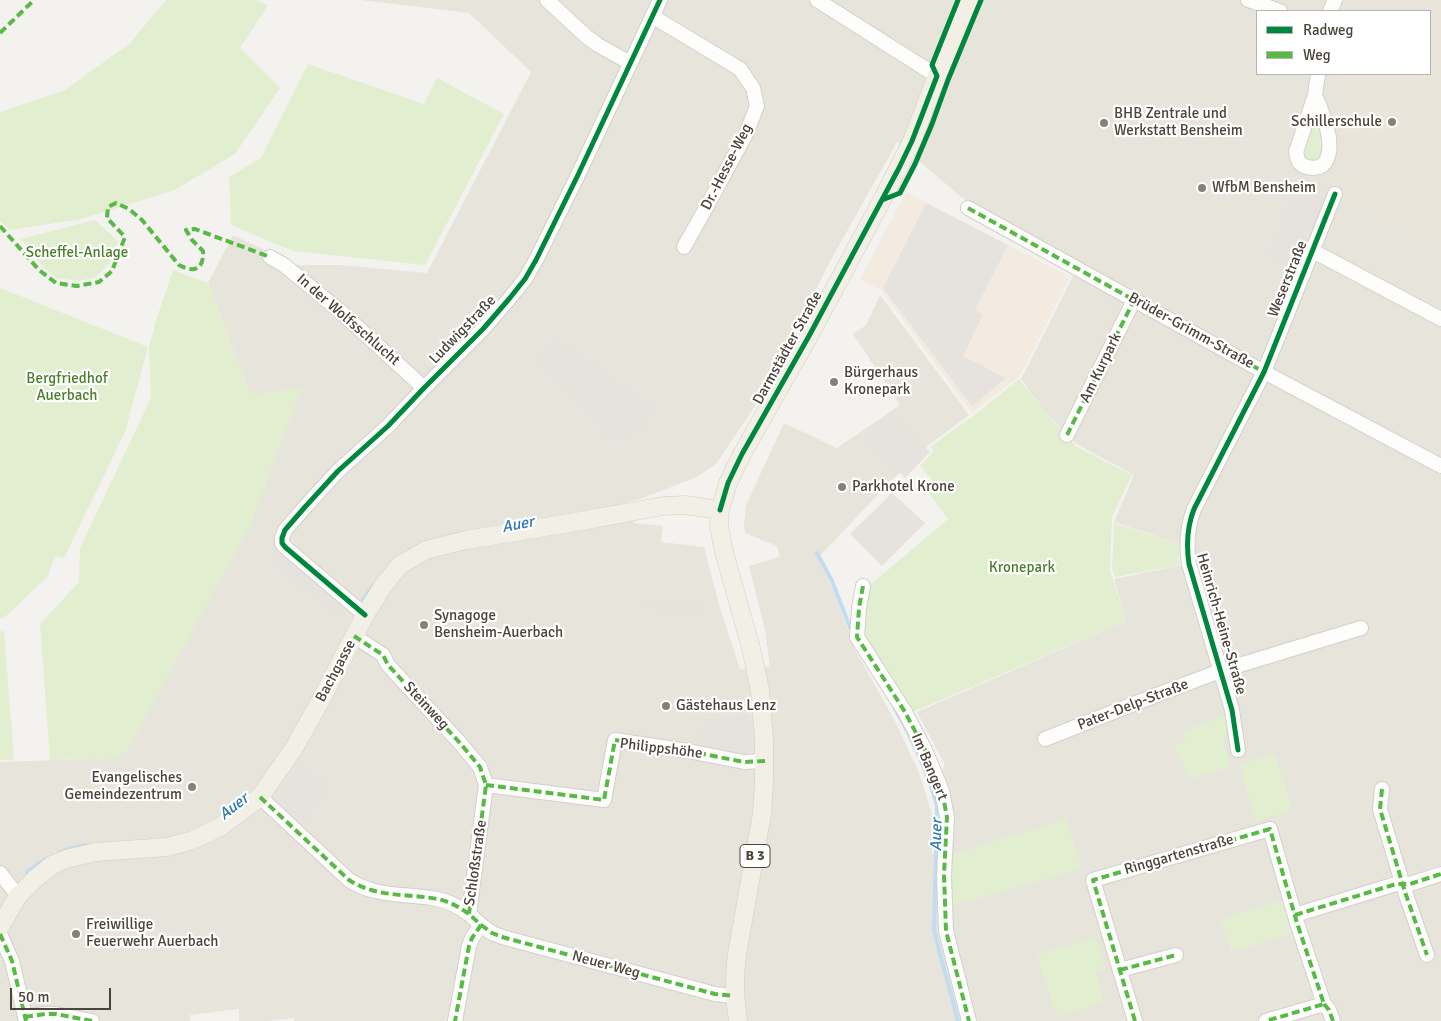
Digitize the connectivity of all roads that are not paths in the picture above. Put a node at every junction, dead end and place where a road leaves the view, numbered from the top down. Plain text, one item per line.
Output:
1 (547, 0) edge
2 (660, 0) edge
3 (817, 0) edge
4 (970, 0) edge
5 (1248, 0) edge
6 (1277, 10) edge
7 (652, 16) junction
8 (630, 63) junction
9 (1318, 75) edge
10 (937, 76) junction
11 (1315, 95) dead end
12 (1335, 194) dead end
13 (968, 208) dead end
14 (684, 247) dead end
15 (1313, 250) junction
16 (270, 257) dead end
17 (1134, 300) junction
18 (1441, 319) edge
19 (1264, 372) junction
20 (424, 388) junction
21 (1067, 435) dead end
22 (1441, 466) edge
23 (720, 510) junction
24 (863, 586) dead end
25 (365, 615) junction
26 (1361, 628) dead end
27 (354, 636) junction
28 (1220, 671) junction
29 (1045, 739) dead end
30 (1238, 750) dead end
31 (765, 761) junction
32 (486, 785) junction
33 (1382, 788) dead end
34 (260, 797) junction
35 (0, 873) edge
36 (1441, 874) edge
37 (1403, 884) junction
38 (18, 896) junction
39 (469, 914) junction
40 (1295, 915) junction
41 (481, 925) junction
42 (0, 927) edge
43 (0, 934) edge
44 (1176, 955) dead end
45 (1426, 955) dead end
46 (1120, 970) junction
47 (734, 996) junction
48 (1324, 1004) junction
49 (26, 1019) edge
50 (92, 1021) edge
51 (455, 1021) edge
52 (738, 1021) edge
53 (969, 1021) edge
54 (1135, 1021) edge
55 (1266, 1021) edge
56 (1333, 1021) edge

1 - 8 street
2 - 7 street, Ludwigstraße
3 - 10 street
4 - 10 main road, Darmstädter Straße / B 3
5 - 6 street
7 - 8 street, Ludwigstraße
7 - 14 street, Dr.-Hesse-Weg
8 - 20 street, Ludwigstraße
9 - 11 street
10 - 23 main road, Darmstädter Straße / B 3
12 - 15 street, Weserstraße
13 - 17 street, Brüder-Grimm-Straße
15 - 18 street
15 - 19 street, Weserstraße
16 - 20 street, In der Wolfsschlucht
17 - 19 street, Brüder-Grimm-Straße
17 - 21 street, Am Kurpark
19 - 22 street, Brüder-Grimm-Straße
19 - 28 street, Heinrich-Heine-Straße
20 - 25 street, Ludwigstraße
23 - 25 main road, Bachgasse
23 - 31 main road, Darmstädter Straße / B 3
24 - 53 street, Im Bangert
25 - 27 main road, Bachgasse
26 - 28 street, Pater-Delp-Straße
27 - 32 street, Steinweg
27 - 34 main road, Bachgasse
28 - 29 street, Pater-Delp-Straße
28 - 30 street, Heinrich-Heine-Straße
31 - 32 street, Philippshöhe
31 - 47 main road, Darmstädter Straße / B 3
32 - 39 street, Schloßstraße
33 - 37 street
34 - 38 main road, Bachgasse
34 - 39 street
35 - 38 street
36 - 37 street
37 - 40 street
37 - 45 street
38 - 42 main road, Bachgasse
39 - 41 street, Schloßstraße
40 - 46 street, Ringgartenstraße
40 - 48 street, Ringgartenstraße
41 - 47 street, Neuer Weg
41 - 51 street, Schloßstraße
43 - 49 street
44 - 46 street
46 - 54 street, Ringgartenstraße
47 - 52 main road, Darmstädter Straße / B 3
48 - 55 street
48 - 56 street, Ringgartenstraße
49 - 50 street

